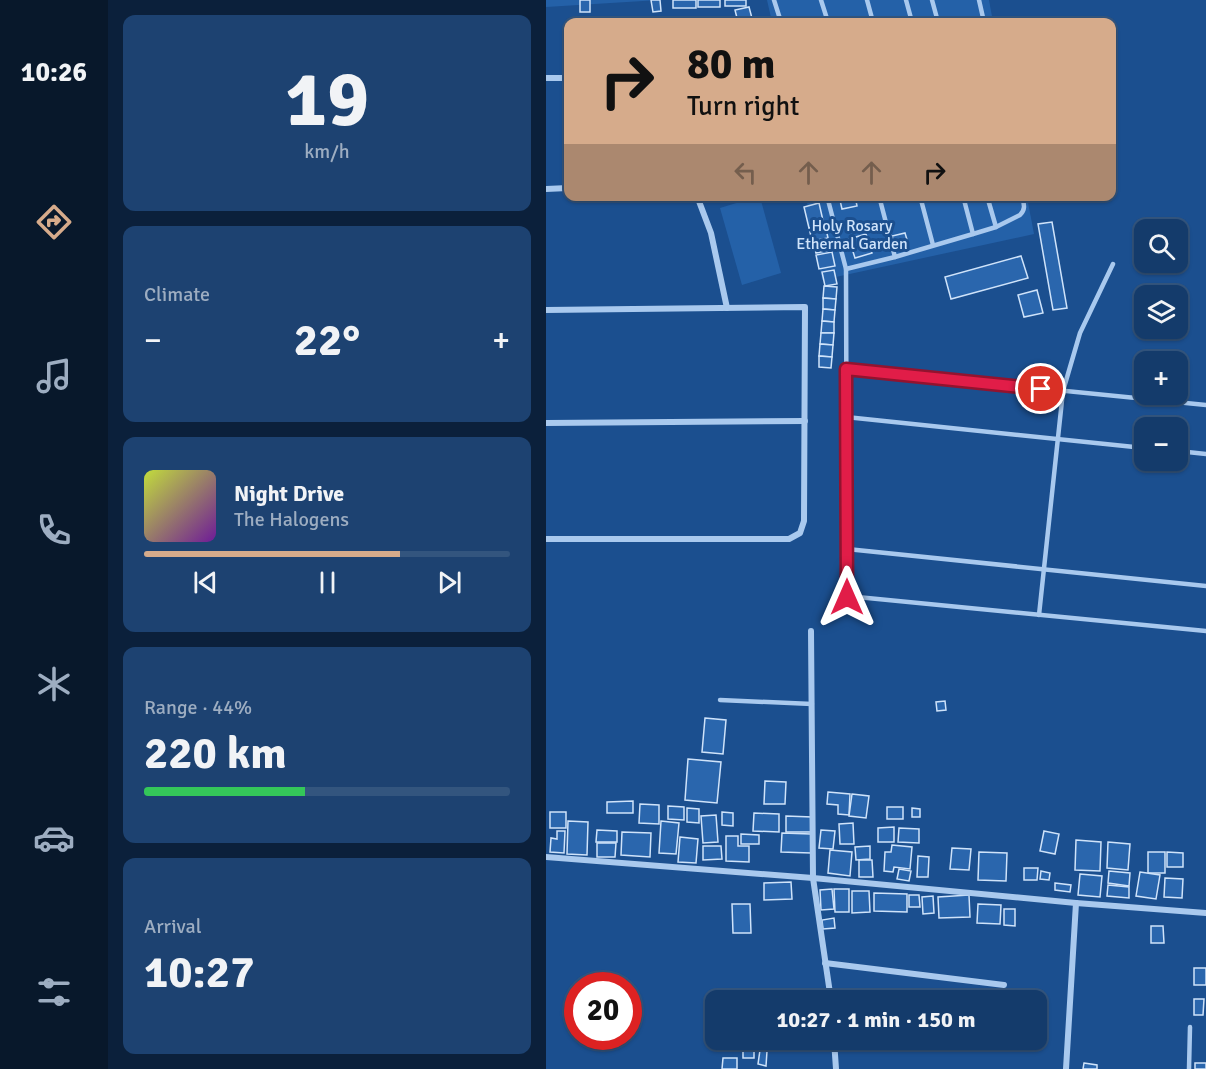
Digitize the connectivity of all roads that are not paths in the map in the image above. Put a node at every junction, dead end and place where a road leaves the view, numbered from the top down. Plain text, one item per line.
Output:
1 (774, 0) edge
2 (821, 0) edge
3 (867, 0) edge
4 (906, 0) edge
5 (932, 0) edge
6 (979, 0) edge
7 (780, 18) edge
8 (827, 18) edge
9 (872, 18) edge
10 (911, 18) edge
11 (937, 18) edge
12 (983, 18) edge
13 (546, 78) edge
14 (564, 78) edge
15 (564, 188) edge
16 (546, 189) edge
17 (699, 201) edge
18 (828, 201) edge
19 (880, 201) edge
20 (921, 201) edge
21 (964, 201) edge
22 (988, 201) edge
23 (1023, 201) edge
24 (996, 227) junction
25 (973, 234) junction
26 (933, 245) junction
27 (895, 257) junction
28 (1113, 264) dead end
29 (846, 269) junction
30 (727, 308) junction
31 (546, 310) edge
32 (846, 369) junction
33 (1063, 391) junction
34 (1206, 405) edge
35 (846, 417) junction
36 (805, 421) junction
37 (546, 423) edge
38 (1059, 439) junction
39 (1134, 447) edge
40 (1188, 452) edge
41 (1206, 454) edge
42 (546, 539) edge
43 (847, 549) junction
44 (1044, 569) junction
45 (1206, 586) edge
46 (1039, 615) junction
47 (811, 631) dead end
48 (1206, 631) edge
49 (720, 700) dead end
50 (812, 704) junction
51 (546, 857) edge
52 (813, 878) junction
53 (1076, 903) junction
54 (1206, 913) edge
55 (825, 963) junction
56 (1004, 985) dead end
57 (829, 990) edge
58 (1190, 1027) dead end
59 (835, 1050) edge
60 (836, 1069) edge
61 (1066, 1069) edge
62 (1189, 1069) edge

1 - 7 lane
2 - 8 lane
3 - 9 lane
4 - 10 lane
5 - 11 lane
6 - 12 lane
13 - 14 street
15 - 16 street
17 - 30 street
18 - 29 lane
19 - 27 lane
20 - 26 lane
21 - 25 lane
22 - 24 lane
23 - 24 lane
24 - 25 lane
25 - 26 lane
26 - 27 lane
27 - 29 lane
28 - 33 lane
29 - 32 lane
30 - 31 street
30 - 36 street
32 - 33 lane
32 - 35 lane
33 - 34 lane
33 - 38 lane
35 - 38 lane
35 - 43 lane
36 - 37 street
36 - 42 street
38 - 39 lane
38 - 44 lane
40 - 41 lane
43 - 44 lane
43 - 46 lane
44 - 45 lane
44 - 46 lane
46 - 48 lane
47 - 50 street
49 - 50 lane
50 - 52 street
51 - 52 street
52 - 53 street
52 - 55 street
53 - 54 street
53 - 61 street
55 - 56 street
55 - 57 street
58 - 62 lane
59 - 60 street

